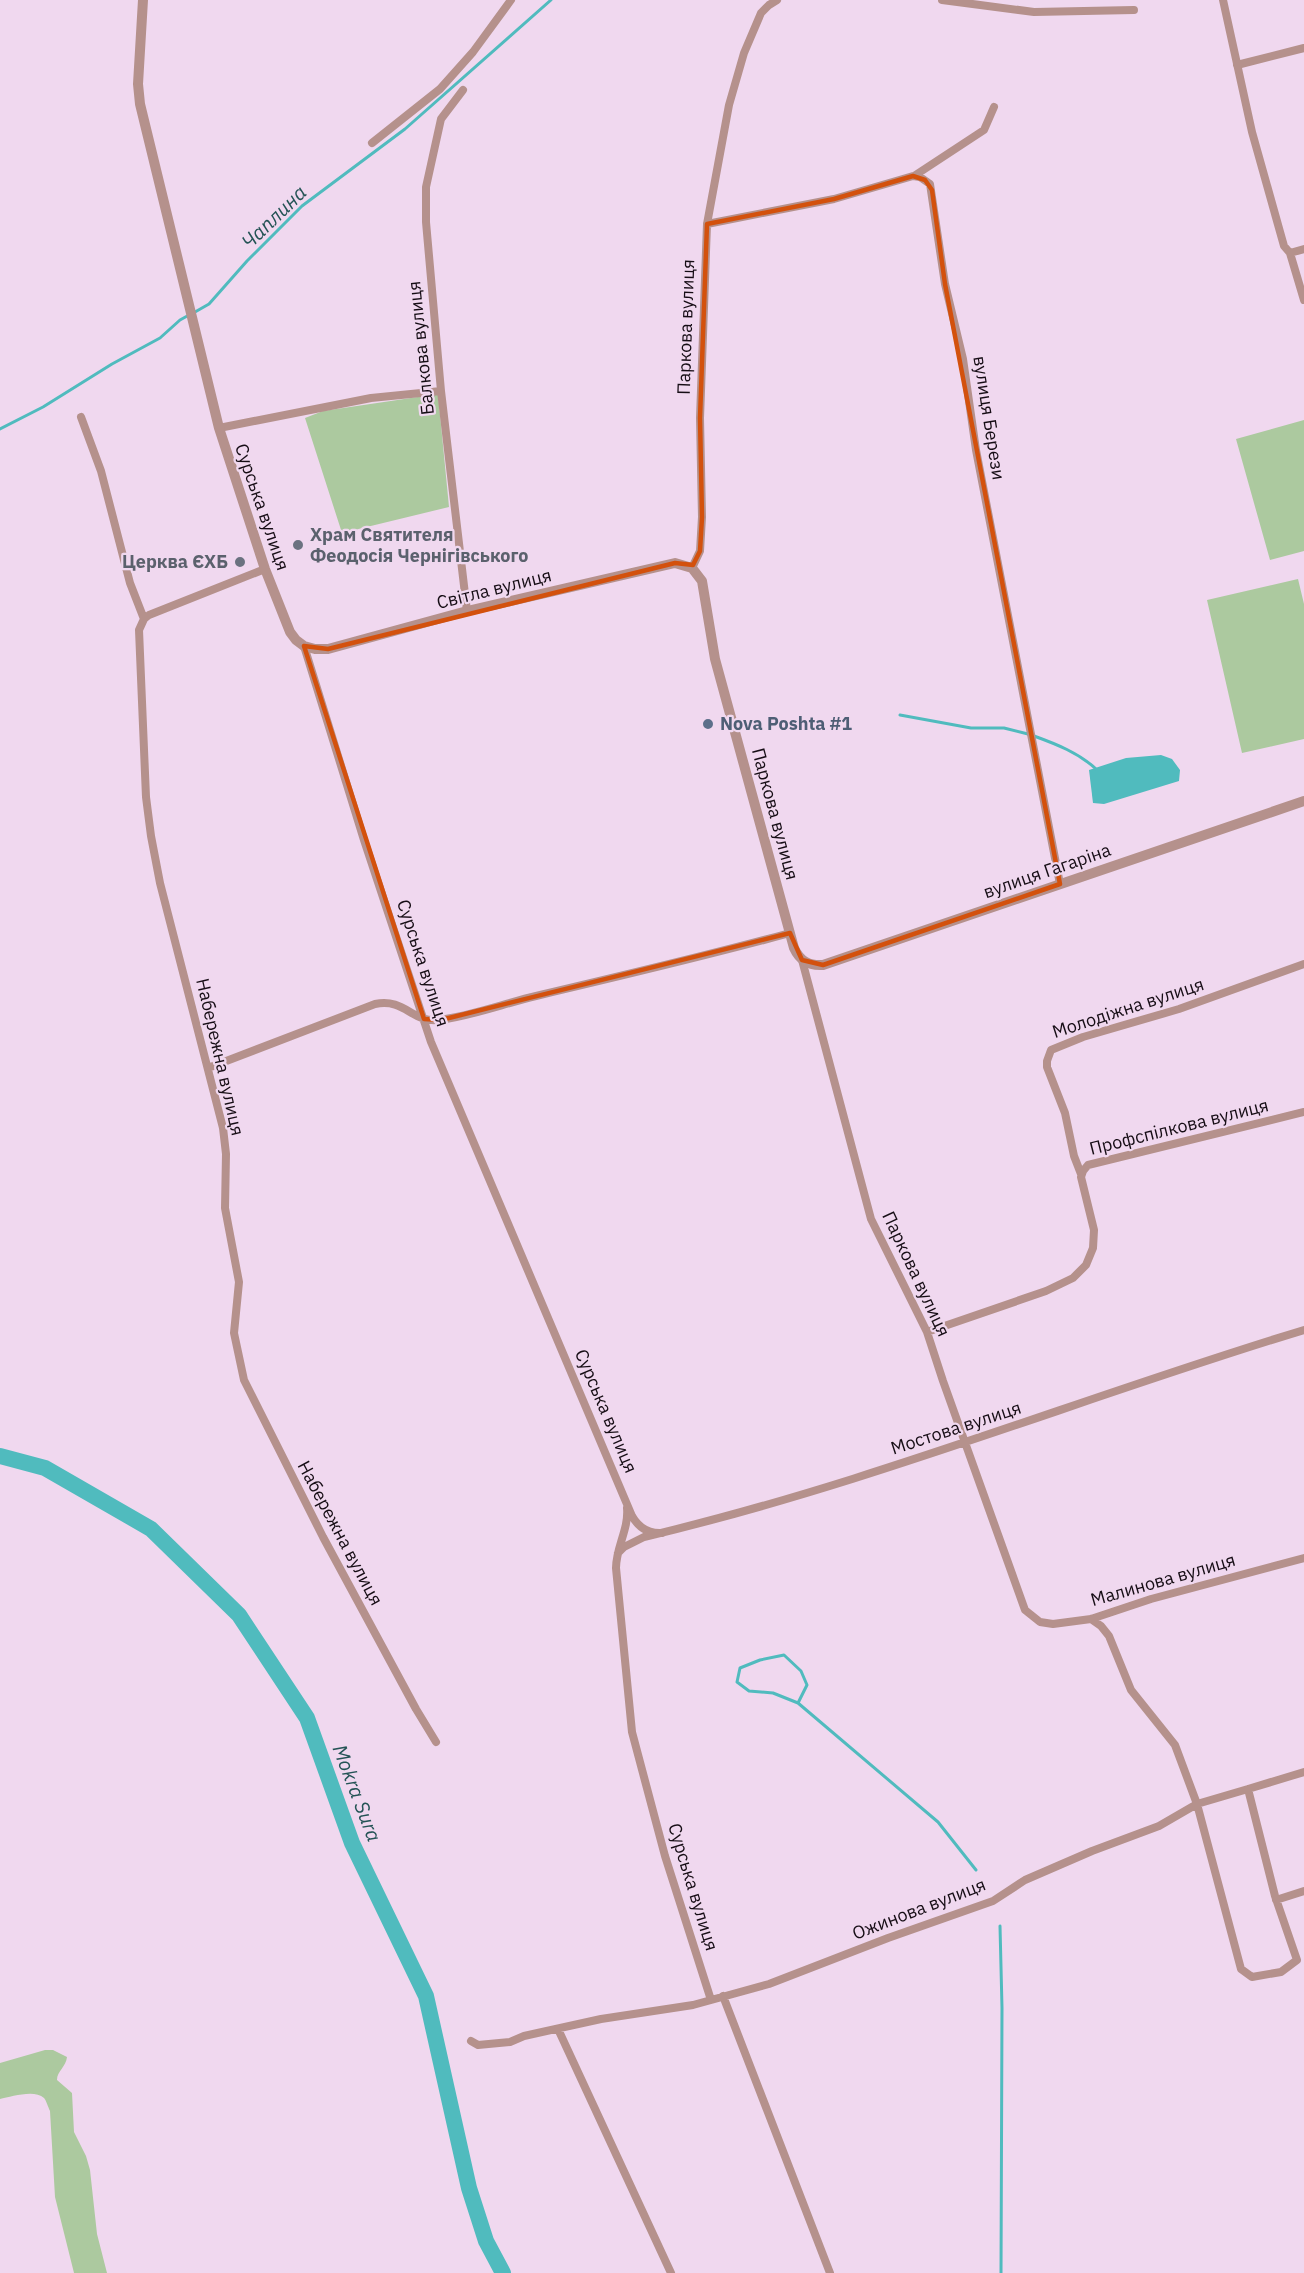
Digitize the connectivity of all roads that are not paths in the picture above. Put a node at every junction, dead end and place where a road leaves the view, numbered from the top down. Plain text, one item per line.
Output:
1 (143, 0) edge
2 (511, 0) edge
3 (777, 0) edge
4 (942, 0) edge
5 (1222, 0) edge
6 (1134, 10) dead end
7 (1304, 48) edge
8 (1237, 65) junction
9 (464, 90) dead end
10 (994, 107) dead end
11 (372, 144) dead end
12 (913, 176) junction
13 (707, 224) junction
14 (1304, 249) edge
15 (1290, 253) junction
16 (1304, 300) edge
17 (441, 391) junction
18 (81, 417) dead end
19 (219, 428) junction
20 (692, 568) junction
21 (265, 569) junction
22 (467, 611) junction
23 (144, 619) junction
24 (304, 646) junction
25 (1304, 801) edge
26 (1060, 884) junction
27 (790, 933) junction
28 (802, 960) junction
29 (1304, 964) edge
30 (424, 1019) junction
31 (208, 1068) junction
32 (1304, 1112) edge
33 (1082, 1174) junction
34 (1304, 1330) edge
35 (927, 1332) junction
36 (965, 1443) junction
37 (626, 1499) junction
38 (662, 1533) junction
39 (618, 1553) junction
40 (1304, 1558) edge
41 (1032, 1617) joint
42 (1091, 1619) junction
43 (436, 1742) dead end
44 (1304, 1773) edge
45 (1248, 1788) junction
46 (1197, 1804) junction
47 (1304, 1891) edge
48 (1276, 1900) junction
49 (723, 1996) junction
50 (711, 2000) junction
51 (558, 2029) junction
52 (471, 2041) dead end
53 (670, 2273) edge
54 (830, 2273) edge

1 - 19 street, Сурська вулиця
2 - 11 street
3 - 13 street, Паркова вулиця
4 - 6 street
5 - 8 street
7 - 8 street
8 - 15 street
9 - 17 street, Балкова вулиця
10 - 12 street
12 - 13 street
12 - 26 street, вулиця Берези
13 - 20 street, Паркова вулиця
14 - 15 street
15 - 16 street
17 - 19 street, Сурська вулиця
17 - 22 street, Балкова вулиця
18 - 23 street, Набережна вулиця
19 - 21 street, Сурська вулиця
20 - 22 street, Світла вулиця
20 - 27 street, Паркова вулиця
21 - 23 street
21 - 24 street, Сурська вулиця
22 - 24 street, Світла вулиця
23 - 31 street, Набережна вулиця
24 - 30 street, Сурська вулиця
25 - 26 street, вулиця Гагаріна
26 - 28 street, вулиця Гагаріна
27 - 28 street, Паркова вулиця
27 - 30 street
28 - 35 street, Паркова вулиця
29 - 33 street, Молодіжна вулиця
30 - 31 street
30 - 37 street, Сурська вулиця
31 - 43 street, Набережна вулиця
32 - 33 street, Профспілкова вулиця
33 - 35 street, Профспілкова вулиця
34 - 36 street, Мостова вулиця
35 - 36 street, Паркова вулиця
36 - 38 street, Мостова вулиця
36 - 41 street, Паркова вулиця
37 - 38 street, Сурська вулиця
37 - 39 street, Сурська вулиця
38 - 39 street, Мостова вулиця
39 - 50 street, Сурська вулиця
40 - 42 street, Малинова вулиця
41 - 42 street, Малинова вулиця
42 - 46 street
44 - 45 street
45 - 46 street, Ожинова вулиця
45 - 48 street
46 - 48 street
46 - 49 street, Ожинова вулиця
47 - 48 street
49 - 50 street, Ожинова вулиця
49 - 54 street
50 - 51 street, Ожинова вулиця
51 - 52 street, Ожинова вулиця
51 - 53 street

